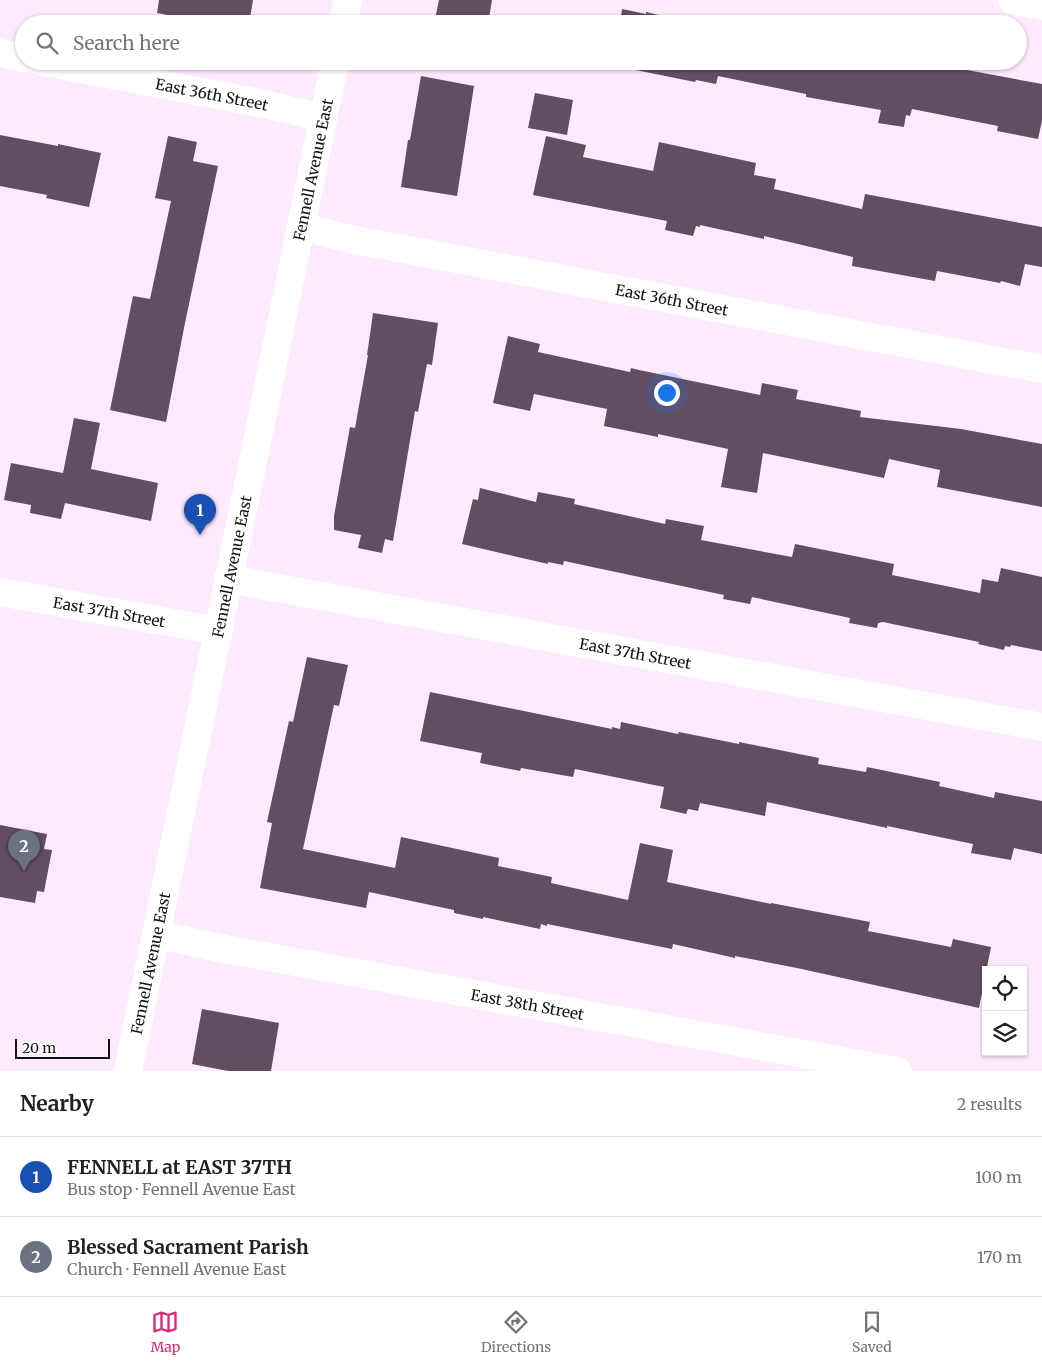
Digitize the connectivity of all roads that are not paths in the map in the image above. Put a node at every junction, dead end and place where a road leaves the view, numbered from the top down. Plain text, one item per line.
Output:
1 (348, 0) edge
2 (1012, 0) edge
3 (1042, 6) edge
4 (345, 15) edge
5 (0, 54) edge
6 (15, 56) edge
7 (87, 70) edge
8 (333, 70) edge
9 (323, 118) junction
10 (301, 227) junction
11 (1042, 369) edge
12 (228, 579) junction
13 (0, 592) edge
14 (219, 631) junction
15 (1042, 727) edge
16 (156, 934) junction
17 (128, 1071) edge
18 (898, 1071) edge

1 - 4 street
2 - 3 street
5 - 6 street
7 - 9 street, East 36th Street
8 - 9 street, Fennell Avenue East
9 - 10 street, Fennell Avenue East
10 - 11 street, East 36th Street
10 - 12 street, Fennell Avenue East
12 - 14 street, Fennell Avenue East
12 - 15 street, East 37th Street
13 - 14 street, East 37th Street
14 - 16 street, Fennell Avenue East
16 - 17 street, Fennell Avenue East
16 - 18 street, East 38th Street

